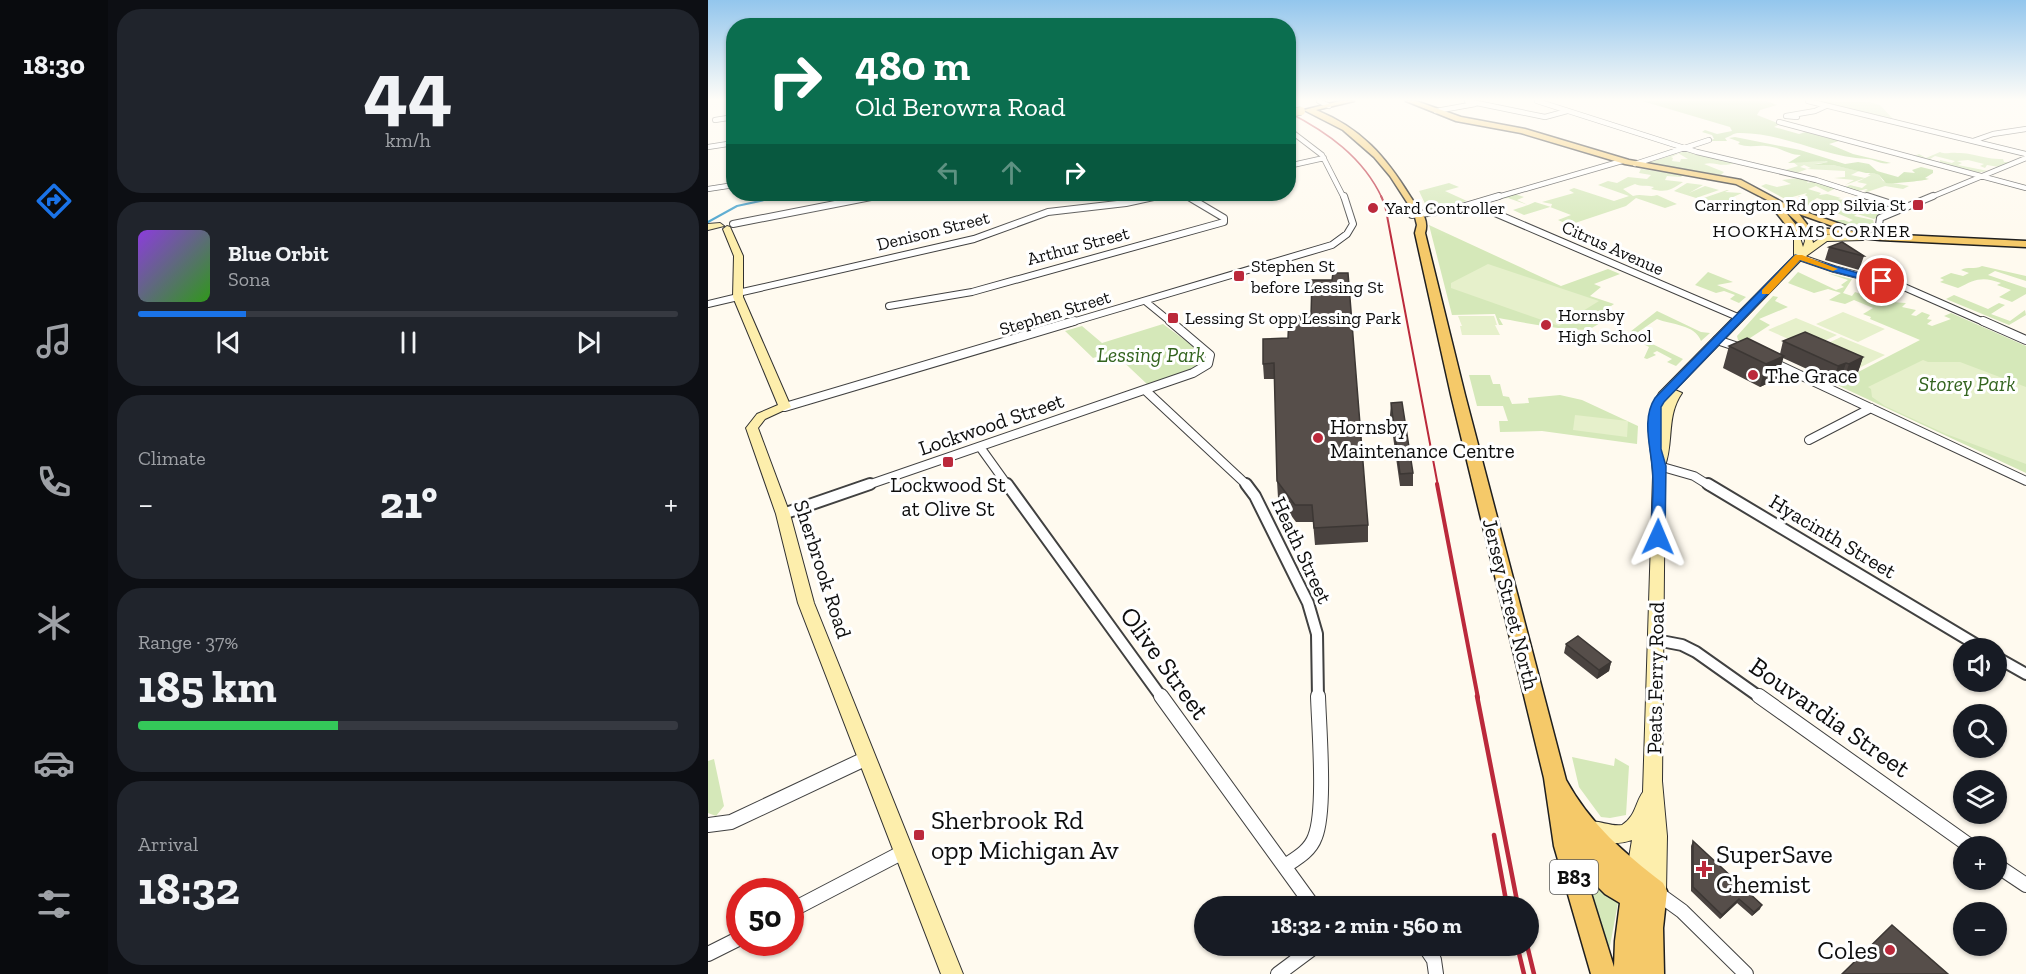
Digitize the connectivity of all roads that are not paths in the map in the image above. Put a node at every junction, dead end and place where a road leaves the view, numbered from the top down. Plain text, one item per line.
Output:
1 (1312, 146) edge
2 (1365, 146) edge
3 (1574, 146) edge
4 (1680, 146) edge
5 (1690, 146) edge
6 (1871, 146) edge
7 (1992, 146) edge
8 (1685, 148) junction
9 (2026, 156) edge
10 (1324, 158) junction
11 (1622, 161) junction
12 (1296, 164) edge
13 (1635, 164) junction
14 (1982, 176) junction
15 (726, 186) edge
16 (2026, 187) edge
17 (708, 189) edge
18 (1773, 199) junction
19 (854, 201) edge
20 (1136, 201) edge
21 (1195, 201) edge
22 (1474, 204) junction
23 (1904, 208) junction
24 (1418, 221) junction
25 (708, 227) edge
26 (727, 227) junction
27 (1792, 227) junction
28 (1806, 228) junction
29 (1883, 236) junction
30 (2026, 244) edge
31 (1802, 255) junction
32 (738, 295) junction
33 (1145, 301) junction
34 (708, 304) edge
35 (889, 306) dead end
36 (1740, 318) junction
37 (2026, 340) edge
38 (1721, 341) junction
39 (1753, 354) edge
40 (1762, 358) edge
41 (1145, 390) junction
42 (785, 407) junction
43 (1871, 408) junction
44 (1809, 440) dead end
45 (980, 447) junction
46 (1659, 466) junction
47 (2026, 481) edge
48 (783, 514) junction
49 (1965, 638) edge
50 (1656, 640) junction
51 (2007, 663) edge
52 (2026, 674) edge
53 (867, 758) junction
54 (1652, 781) junction
55 (1647, 807) junction
56 (1568, 813) junction
57 (708, 825) edge
58 (1956, 836) edge
59 (905, 851) junction
60 (1285, 866) junction
61 (2007, 872) edge
62 (2026, 885) edge
63 (1650, 894) junction
64 (1306, 896) edge
65 (804, 904) edge
66 (726, 945) edge
67 (708, 954) edge
68 (1302, 956) edge
69 (1431, 956) edge
70 (952, 974) edge
71 (1278, 974) edge
72 (1436, 974) edge
73 (1604, 974) edge
74 (1628, 974) edge
75 (1651, 974) edge
76 (1746, 974) edge

1 - 10 street
2 - 24 main road, Jersey Street North / B83
3 - 11 main road
4 - 8 street
5 - 8 street
6 - 14 street
7 - 9 street
8 - 13 street
8 - 23 street
9 - 14 street
10 - 12 street
10 - 33 street, Stephen Street
11 - 13 main road
11 - 22 street
13 - 18 main road
14 - 16 street
14 - 23 street
15 - 17 street
18 - 27 main road
18 - 28 main road
18 - 29 main road
19 - 26 street
20 - 32 street, Denison Street
21 - 35 street, Arthur Street
22 - 24 street
22 - 36 street, Citrus Avenue
23 - 29 street
24 - 56 main road, Jersey Street North / B83
25 - 26 main road
26 - 32 main road
27 - 28 main road
27 - 31 main road
28 - 29 main road
28 - 31 main road
29 - 30 main road
29 - 31 main road, Peats Ferry Road
31 - 36 main road, Peats Ferry Road
31 - 37 street
32 - 34 street, Denison Street
32 - 42 main road
33 - 41 street, Lockwood Street
33 - 42 street, Stephen Street
36 - 38 main road, Peats Ferry Road
38 - 39 street
38 - 46 main road, Peats Ferry Road
40 - 43 street
41 - 45 street, Lockwood Street
41 - 60 street, Heath Street
42 - 48 main road, Sherbrook Road
43 - 44 street
43 - 47 street
45 - 48 street, Lockwood Street
45 - 60 street, Olive Street
46 - 49 street, Hyacinth Street
46 - 50 main road, Peats Ferry Road
48 - 53 main road, Sherbrook Road
50 - 54 main road, Peats Ferry Road
50 - 58 street, Bouvardia Street
51 - 52 street
53 - 57 street
53 - 59 main road, Sherbrook Road
54 - 55 main road, Peats Ferry Road
54 - 63 main road, Peats Ferry Road
55 - 56 main road
55 - 63 main road, Peats Ferry Road
56 - 63 main road, B83
56 - 73 main road, Jersey Street North / B83
59 - 65 street
59 - 70 main road, Sherbrook Road
60 - 64 street, Olive Street
61 - 62 street
63 - 74 main road
63 - 75 main road
63 - 76 street
66 - 67 street
68 - 71 street
69 - 72 street

